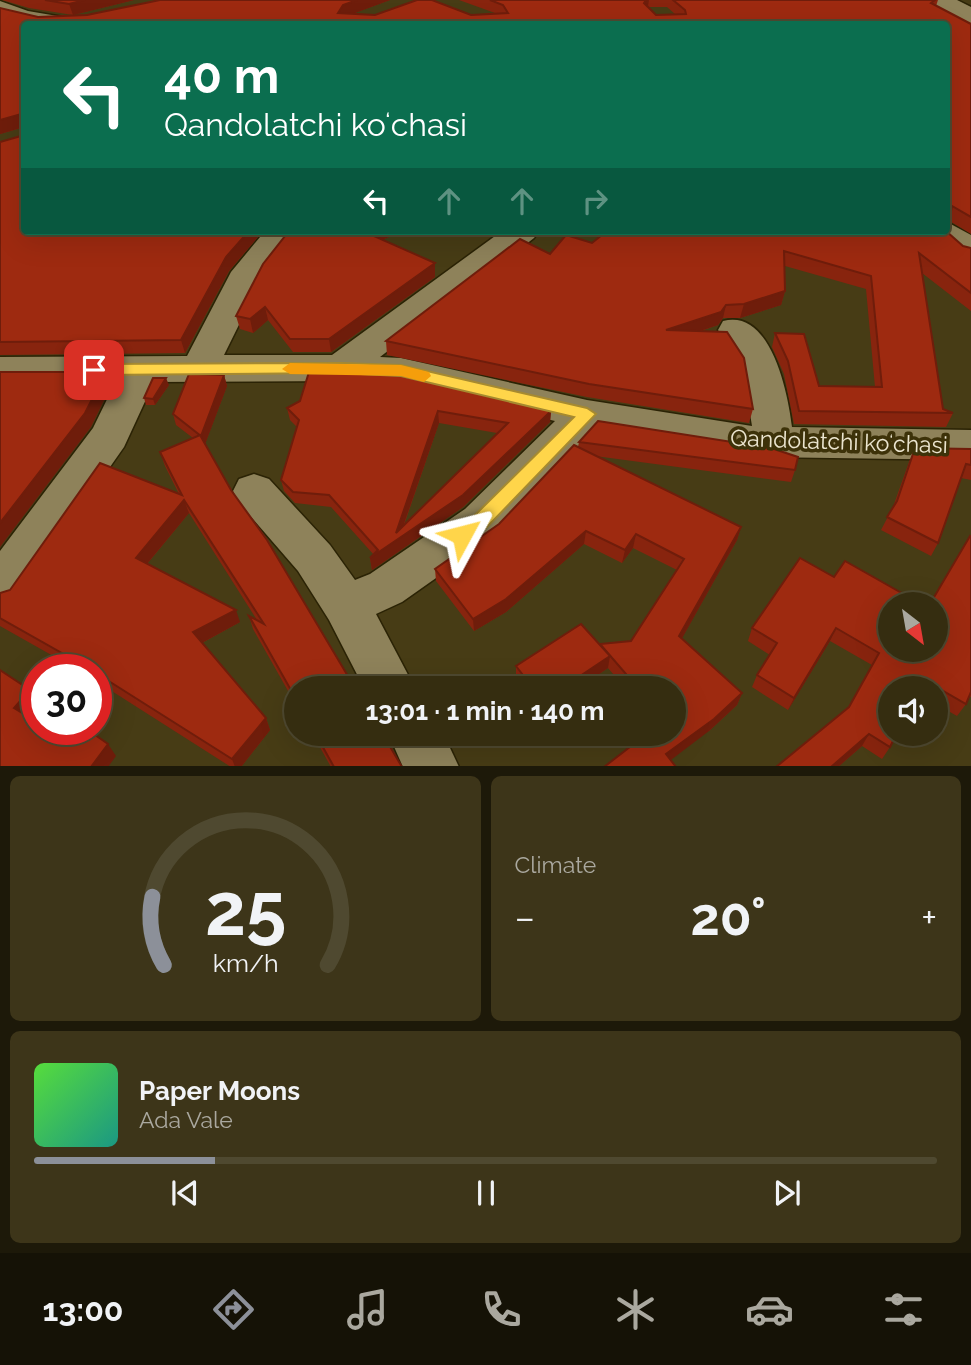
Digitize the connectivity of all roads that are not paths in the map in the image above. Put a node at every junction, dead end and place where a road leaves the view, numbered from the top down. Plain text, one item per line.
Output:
1 (940, 0) edge
2 (0, 8) edge
3 (971, 17) edge
4 (23, 18) junction
5 (44, 21) edge
6 (0, 31) edge
7 (279, 235) edge
8 (518, 235) edge
9 (950, 235) edge
10 (971, 250) edge
11 (736, 330) dead end
12 (340, 368) junction
13 (0, 370) edge
14 (140, 370) junction
15 (198, 370) junction
16 (587, 414) junction
17 (774, 443) junction
18 (971, 445) edge
19 (254, 491) dead end
20 (0, 587) edge
21 (346, 606) junction
22 (384, 676) edge
23 (421, 746) edge
24 (432, 766) edge

1 - 3 street
2 - 4 street
4 - 5 street
4 - 6 street
7 - 15 street
8 - 12 street
9 - 10 street
11 - 17 street
12 - 15 street, Qandolatchi koʻchasi
12 - 16 street, Qandolatchi koʻchasi
13 - 14 street, Qandolatchi koʻchasi
14 - 15 street, Qandolatchi koʻchasi
14 - 20 street
16 - 17 street, Qandolatchi koʻchasi
16 - 21 street
17 - 18 street, Qandolatchi koʻchasi
19 - 21 street
21 - 22 street
23 - 24 street

